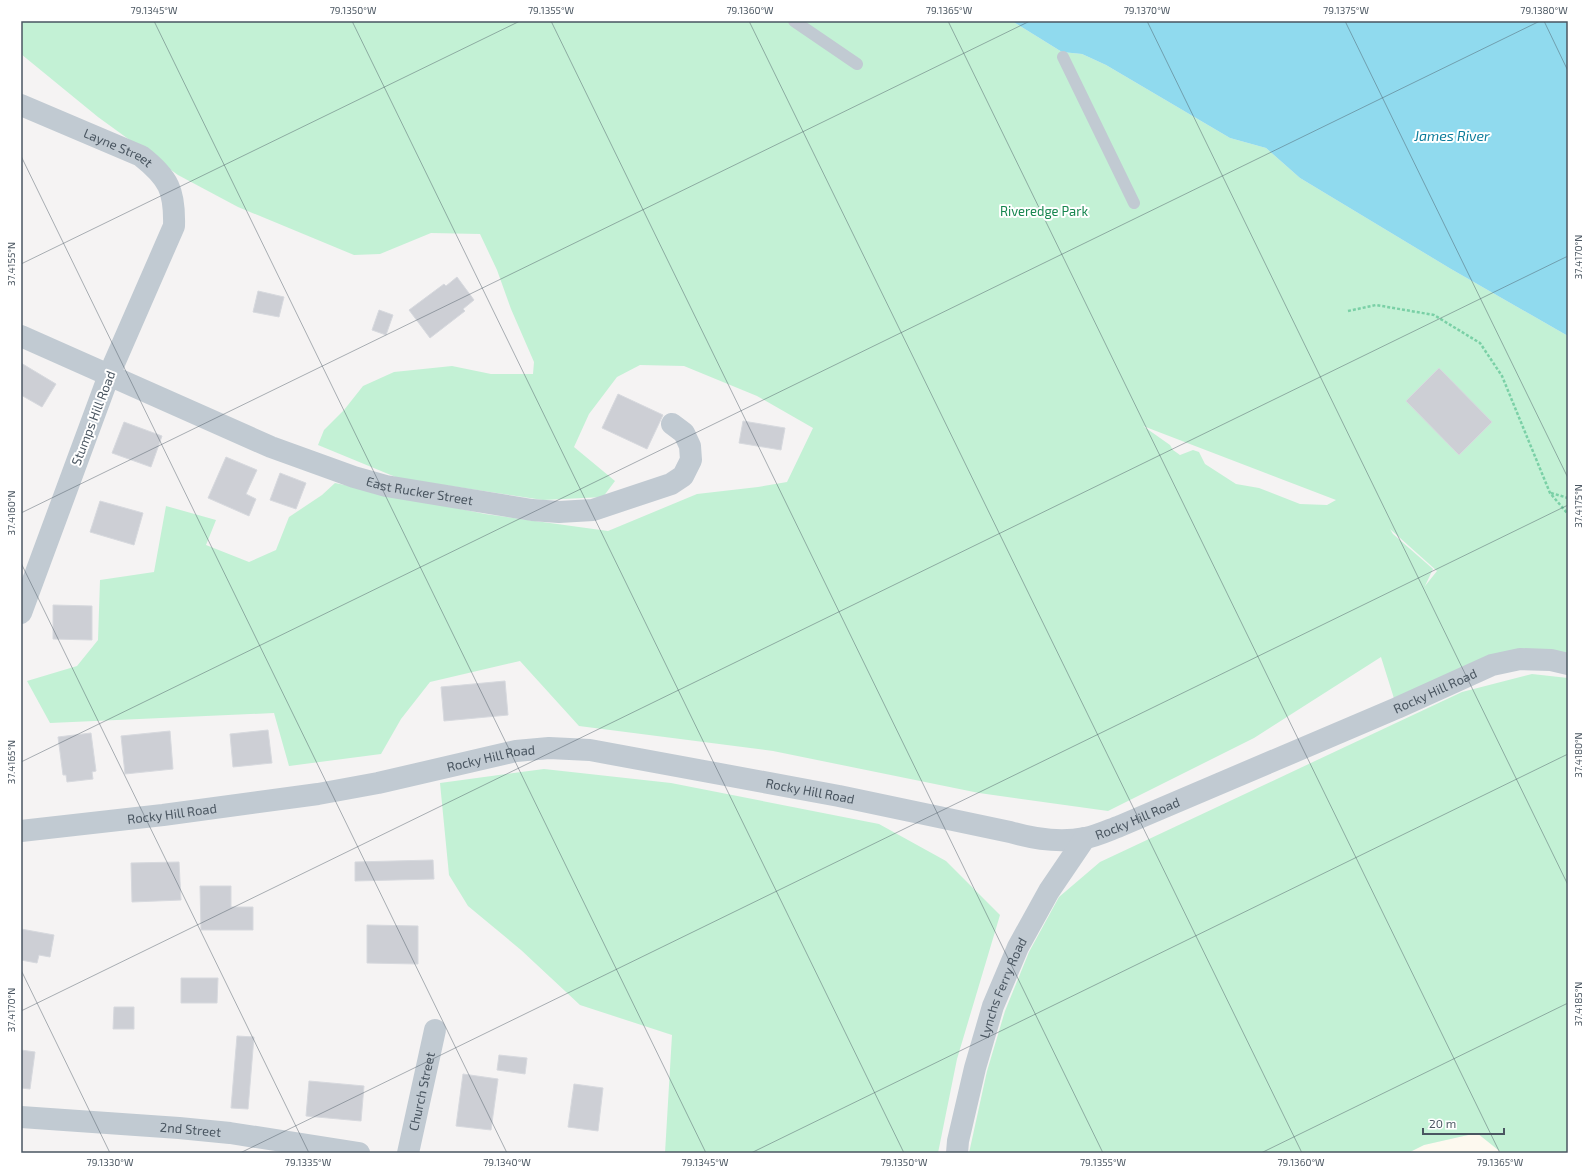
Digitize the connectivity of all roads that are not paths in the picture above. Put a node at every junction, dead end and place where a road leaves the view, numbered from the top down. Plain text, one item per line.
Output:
1 (794, 21) edge
2 (1064, 57) dead end
3 (856, 64) dead end
4 (21, 105) edge
5 (1134, 203) dead end
6 (174, 226) joint
7 (21, 336) edge
8 (109, 375) junction
9 (672, 424) dead end
10 (21, 613) edge
11 (1568, 664) edge
12 (21, 831) edge
13 (1085, 838) junction
14 (435, 1030) dead end
15 (21, 1117) edge
16 (358, 1153) edge
17 (408, 1153) edge
18 (957, 1153) edge

1 - 3 lane
2 - 5 lane
4 - 6 street, Layne Street
6 - 8 street, Stumps Hill Road
7 - 8 street, East Rucker Street
8 - 9 street, East Rucker Street
8 - 10 street, Stumps Hill Road
11 - 13 street, Rocky Hill Road
12 - 13 street, Rocky Hill Road
13 - 18 street, Lynchs Ferry Road
14 - 17 street, Church Street
15 - 16 street, 2nd Street

